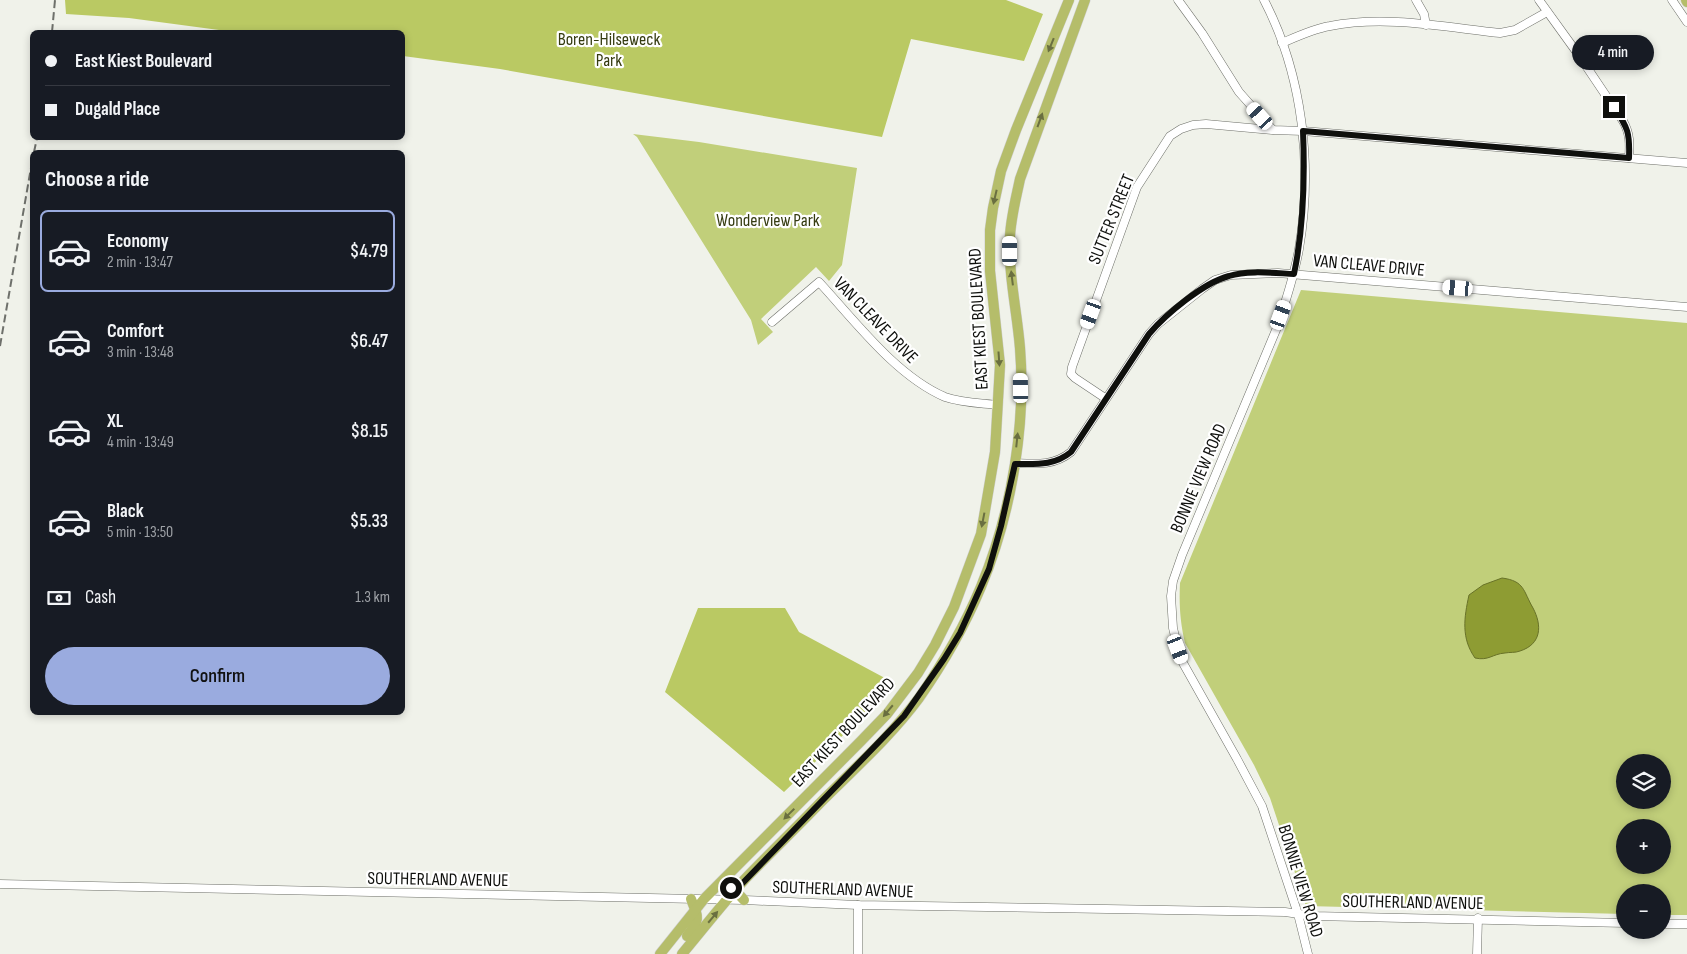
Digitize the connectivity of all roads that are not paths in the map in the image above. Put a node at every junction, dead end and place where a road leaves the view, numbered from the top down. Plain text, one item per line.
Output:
1 (1070, 0) edge
2 (1085, 0) edge
3 (1178, 0) edge
4 (1264, 0) edge
5 (1416, 0) edge
6 (1539, 0) edge
7 (1672, 0) edge
8 (1547, 12) junction
9 (1687, 22) edge
10 (1426, 25) junction
11 (1282, 43) junction
12 (1273, 130) junction
13 (1303, 131) junction
14 (1629, 158) junction
15 (1687, 163) edge
16 (1294, 274) junction
17 (1687, 307) edge
18 (772, 322) dead end
19 (1105, 398) junction
20 (998, 405) junction
21 (1015, 464) junction
22 (918, 673) junction
23 (930, 680) junction
24 (758, 844) junction
25 (0, 884) edge
26 (735, 891) junction
27 (704, 899) junction
28 (727, 900) junction
29 (744, 900) junction
30 (693, 904) junction
31 (858, 905) junction
32 (1298, 914) junction
33 (1478, 918) junction
34 (1616, 923) edge
35 (1671, 924) edge
36 (1687, 924) edge
37 (660, 954) edge
38 (677, 954) edge
39 (682, 954) edge
40 (858, 954) edge
41 (1308, 954) edge
42 (1477, 954) edge

1 -> 20 main road, EAST KIEST BOULEVARD
21 -> 2 main road, EAST KIEST BOULEVARD
3 - 12 street
4 - 11 street, BONNIE VIEW ROAD
5 - 10 street
6 - 8 street
7 - 9 street
8 - 10 street
8 - 14 street
10 - 11 street
11 - 13 street, BONNIE VIEW ROAD
12 - 13 street, SUTTER STREET
12 - 19 street, SUTTER STREET
13 - 14 street, SUTTER STREET
13 - 16 street, BONNIE VIEW ROAD
14 - 15 street, SUTTER STREET
16 - 17 street, VAN CLEAVE DRIVE
16 - 19 street, VAN CLEAVE DRIVE
16 - 32 street, BONNIE VIEW ROAD
18 - 20 street, VAN CLEAVE DRIVE
19 - 21 street, VAN CLEAVE DRIVE
20 -> 22 main road, EAST KIEST BOULEVARD
21 - 23 main road, EAST KIEST BOULEVARD
22 - 23 main road
22 -> 24 main road, EAST KIEST BOULEVARD
23 - 26 main road, EAST KIEST BOULEVARD
24 - 26 main road
24 - 27 main road, EAST KIEST BOULEVARD
25 - 30 street, SOUTHERLAND AVENUE
26 - 28 main road, EAST KIEST BOULEVARD
26 - 29 main road
27 - 28 street, SOUTHERLAND AVENUE
27 - 30 main road, EAST KIEST BOULEVARD
28 - 29 street, SOUTHERLAND AVENUE
39 -> 28 main road, EAST KIEST BOULEVARD
29 - 31 street, SOUTHERLAND AVENUE
30 - 37 main road, EAST KIEST BOULEVARD
30 - 38 main road
31 - 32 street, SOUTHERLAND AVENUE
31 - 40 street
32 - 33 street, SOUTHERLAND AVENUE
32 - 41 street, BONNIE VIEW ROAD
33 - 34 street, SOUTHERLAND AVENUE
33 - 42 street
35 - 36 street

